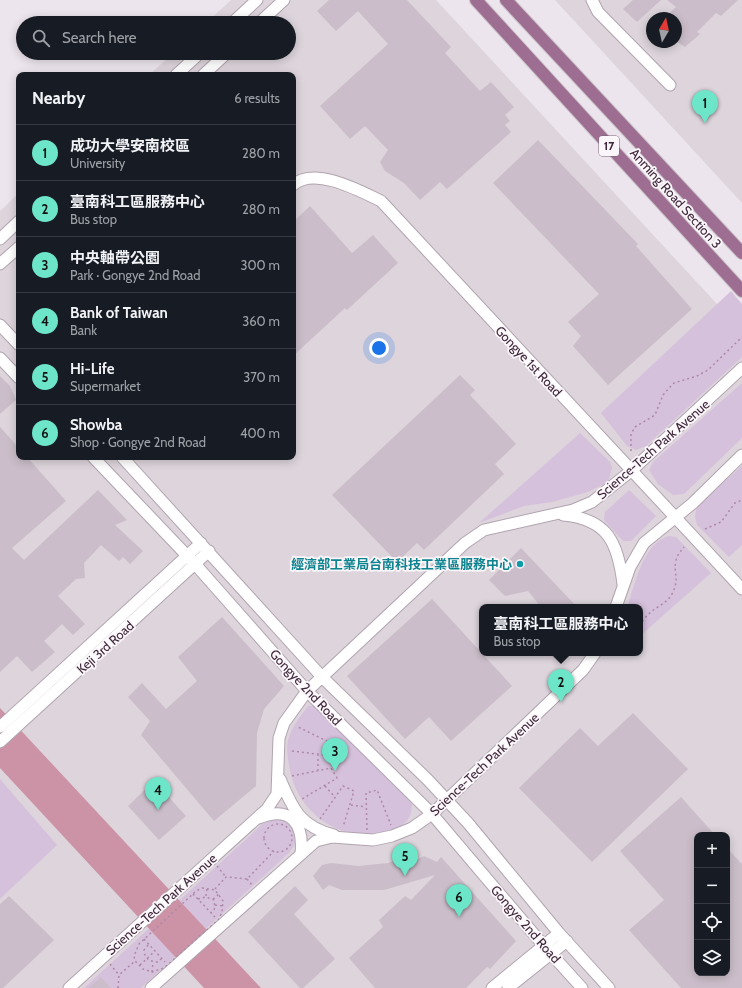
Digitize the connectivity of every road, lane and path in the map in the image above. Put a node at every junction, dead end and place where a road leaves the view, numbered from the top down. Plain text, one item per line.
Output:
1 (257, 0) edge
2 (284, 0) edge
3 (476, 0) edge
4 (506, 0) edge
5 (592, 0) edge
6 (240, 16) edge
7 (267, 16) edge
8 (192, 60) edge
9 (219, 60) edge
10 (179, 72) edge
11 (206, 72) edge
12 (670, 85) dead end
13 (296, 182) edge
14 (16, 224) edge
15 (0, 239) edge
16 (16, 250) edge
17 (742, 253) edge
18 (0, 264) edge
19 (742, 292) edge
20 (0, 325) edge
21 (742, 337) edge
22 (16, 342) edge
23 (0, 358) edge
24 (742, 368) edge
25 (16, 375) edge
26 (631, 451) dead end
27 (742, 455) edge
28 (96, 460) edge
29 (125, 460) edge
30 (631, 471) junction
31 (742, 500) edge
32 (555, 514) junction
33 (676, 516) junction
34 (705, 529) dead end
35 (205, 547) junction
36 (684, 547) dead end
37 (187, 556) junction
38 (195, 564) junction
39 (624, 586) junction
40 (742, 589) edge
41 (617, 604) edge
42 (643, 622) edge
43 (593, 656) edge
44 (323, 678) junction
45 (308, 691) junction
46 (0, 727) edge
47 (298, 727) dead end
48 (0, 742) edge
49 (292, 751) dead end
50 (318, 754) junction
51 (318, 770) junction
52 (292, 776) dead end
53 (279, 777) junction
54 (324, 786) junction
55 (335, 797) junction
56 (302, 799) dead end
57 (446, 800) junction
58 (350, 805) junction
59 (366, 807) junction
60 (432, 814) junction
61 (320, 818) dead end
62 (253, 820) junction
63 (392, 827) dead end
64 (342, 829) dead end
65 (367, 832) dead end
66 (353, 840) junction
67 (274, 851) junction
68 (301, 854) junction
69 (211, 859) junction
70 (226, 877) junction
71 (207, 888) junction
72 (215, 890) junction
73 (193, 894) junction
74 (219, 894) junction
75 (206, 897) junction
76 (198, 899) junction
77 (213, 899) junction
78 (215, 905) junction
79 (224, 906) junction
80 (211, 913) junction
81 (218, 920) junction
82 (563, 937) junction
83 (144, 939) junction
84 (148, 945) junction
85 (547, 950) junction
86 (155, 951) junction
87 (103, 957) junction
88 (147, 958) junction
89 (161, 959) junction
90 (135, 961) junction
91 (153, 962) junction
92 (140, 965) junction
93 (167, 965) junction
94 (152, 972) junction
95 (119, 975) junction
96 (69, 988) edge
97 (118, 988) edge
98 (151, 988) edge
99 (492, 988) edge
100 (508, 988) edge
101 (582, 988) edge
102 (609, 988) edge

1 - 6 street
2 - 7 street
3 - 19 main road, Anming Road Section 3 / 17
4 - 17 main road, Anming Road Section 3 / 17
5 - 12 street
8 - 10 street
9 - 11 street
13 - 30 street, Gongye 1st Road
14 - 15 street
16 - 18 street
20 - 22 street
21 - 26 path
23 - 25 street
24 - 30 street, Science-Tech Park Avenue
27 - 33 street, Science-Tech Park Avenue
28 - 37 street, Gongye 2nd Road
29 - 35 street, Gongye 2nd Road
30 - 32 street, Science-Tech Park Avenue
30 - 33 street, Gongye 1st Road
31 - 34 path
32 - 39 street, Science-Tech Park Avenue
32 - 44 street, Science-Tech Park Avenue
33 - 39 street, Science-Tech Park Avenue
33 - 40 street, Gongye 1st Road
35 - 37 street, Keji 3rd Road
35 - 38 street, Keji 3rd Road
35 - 44 street, Gongye 2nd Road
36 - 42 path
37 - 38 street, Gongye 2nd Road
37 - 46 street, Keji 3rd Road
38 - 45 street, Gongye 2nd Road
38 - 48 street, Keji 3rd Road
39 - 41 street, Science-Tech Park Avenue
43 - 57 street, Science-Tech Park Avenue
44 - 45 street, Science-Tech Park Avenue
44 - 57 street, Gongye 2nd Road
45 - 53 street, Science-Tech Park Avenue
45 - 60 street, Gongye 2nd Road
47 - 50 path
49 - 50 path
50 - 51 path
51 - 52 path
51 - 54 path
53 - 62 street, Science-Tech Park Avenue
53 - 66 street, Science-Tech Park Avenue
54 - 55 path
54 - 56 path
55 - 58 path
55 - 61 path
57 - 60 street, Science-Tech Park Avenue
57 - 82 street, Gongye 2nd Road
58 - 59 path
58 - 64 path
59 - 63 path
59 - 65 path
60 - 66 street, Science-Tech Park Avenue
60 - 85 street, Gongye 2nd Road
62 - 68 street, Science-Tech Park Avenue
62 - 69 street, Science-Tech Park Avenue
66 - 68 street, Science-Tech Park Avenue
67 - 67 path
67 - 70 path
68 - 98 street, Science-Tech Park Avenue
69 - 70 path
69 - 87 street, Science-Tech Park Avenue
70 - 72 path
71 - 72 path
71 - 73 path
71 - 75 path
72 - 74 path
73 - 76 path
73 - 83 path
74 - 77 path
74 - 79 path
75 - 76 path
75 - 77 path
76 - 80 path
77 - 78 path
78 - 79 path
78 - 80 path
79 - 81 path
80 - 81 path
81 - 93 path
82 - 85 street
82 - 102 street, Gongye 2nd Road
83 - 84 path
83 - 90 path
84 - 86 path
84 - 88 path
85 - 99 street
85 - 100 street
85 - 101 street, Gongye 2nd Road
86 - 88 path
86 - 89 path
87 - 95 path
87 - 96 street, Science-Tech Park Avenue
88 - 91 path
88 - 92 path
89 - 91 path
89 - 93 path
90 - 92 path
90 - 95 path
91 - 94 path
92 - 94 path
93 - 94 path
95 - 97 path

